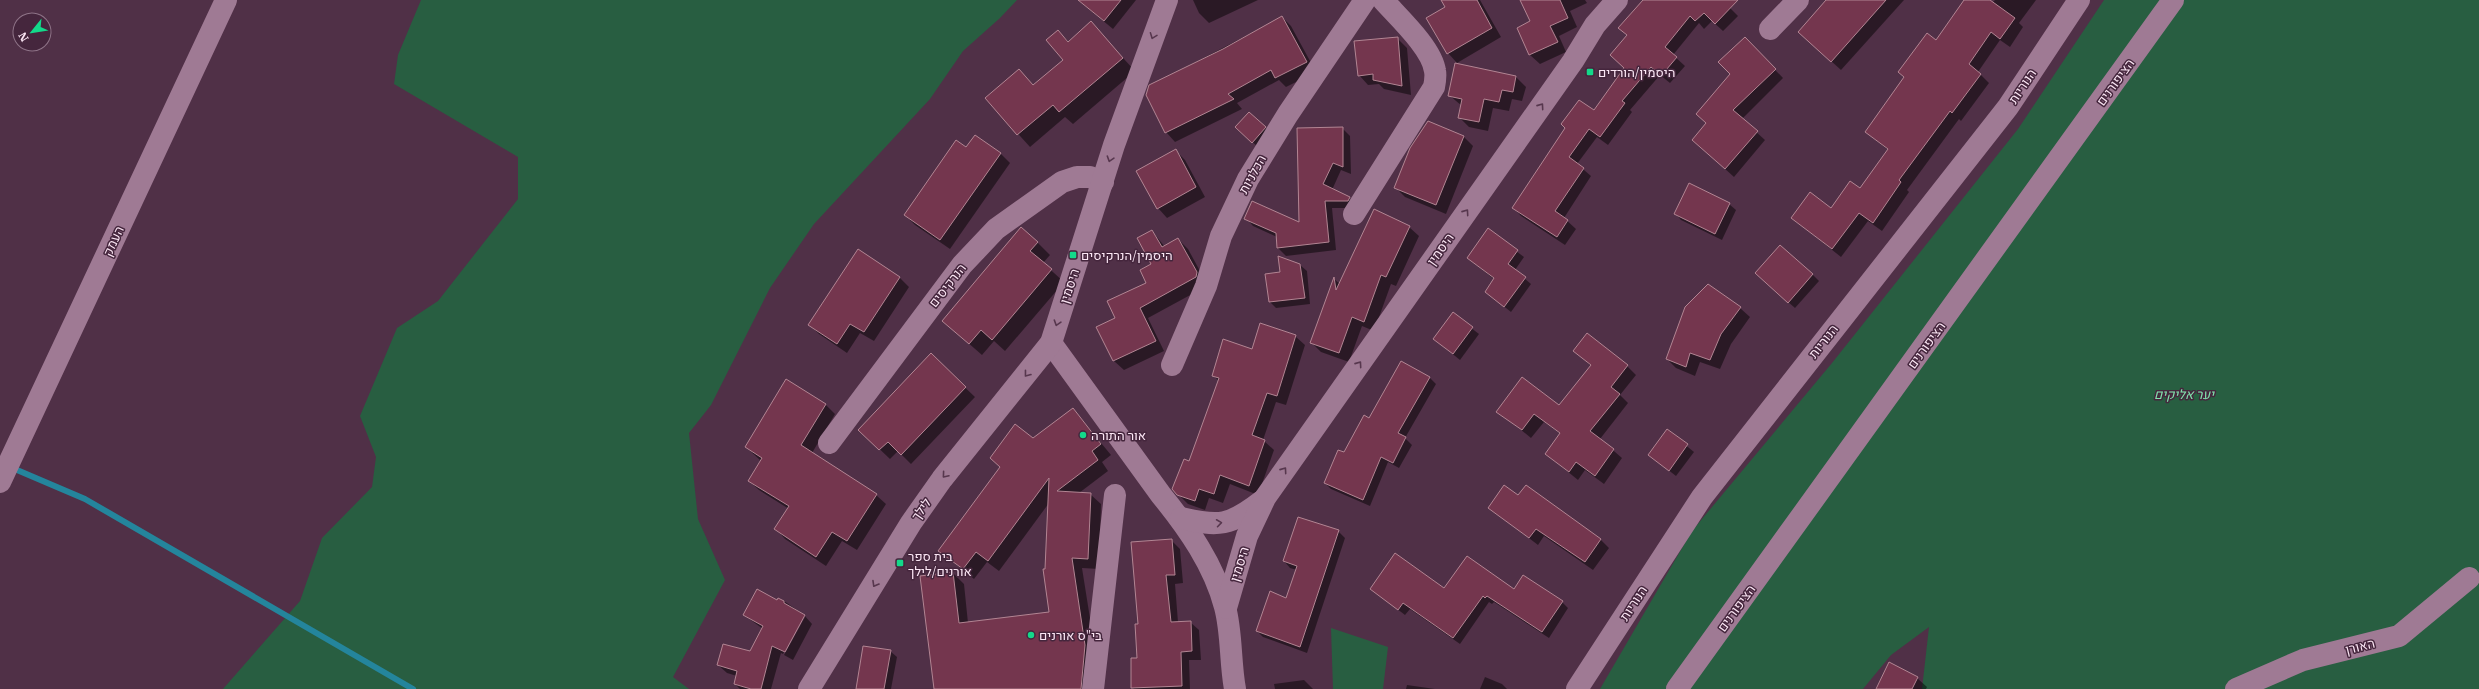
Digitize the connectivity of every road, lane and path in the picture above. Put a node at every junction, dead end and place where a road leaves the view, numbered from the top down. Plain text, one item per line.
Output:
1 (226, 0) edge
2 (1167, 0) edge
3 (1365, 0) edge
4 (1383, 0) edge
5 (1617, 0) edge
6 (1798, 0) edge
7 (2079, 0) edge
8 (2174, 0) edge
9 (1770, 30) dead end
10 (1103, 182) junction
11 (1354, 214) dead end
12 (1051, 343) junction
13 (1172, 365) dead end
14 (829, 443) dead end
15 (0, 482) edge
16 (1115, 495) dead end
17 (1265, 498) junction
18 (1180, 518) junction
19 (2469, 578) dead end
20 (1226, 608) junction
21 (809, 689) edge
22 (1093, 689) edge
23 (1235, 689) edge
24 (1577, 689) edge
25 (1677, 689) edge
26 (2236, 689) edge

1 - 15 street, העמק
2 -> 10 street, היסמין
3 - 13 street, הכלניות
4 - 11 street
17 -> 5 street, היסמין
6 - 9 street
7 - 24 street, הנוריות
8 - 25 street, הציפורנים
10 -> 12 street, היסמין
10 - 14 street, הנרקיסים
12 - 18 street, היסמין
12 -> 21 street, לילך
16 - 22 street
18 -> 17 street, היסמין
17 - 20 street, היסמין
18 - 20 street, היסמין
19 - 26 street, האורן
20 - 23 street, היסמין

